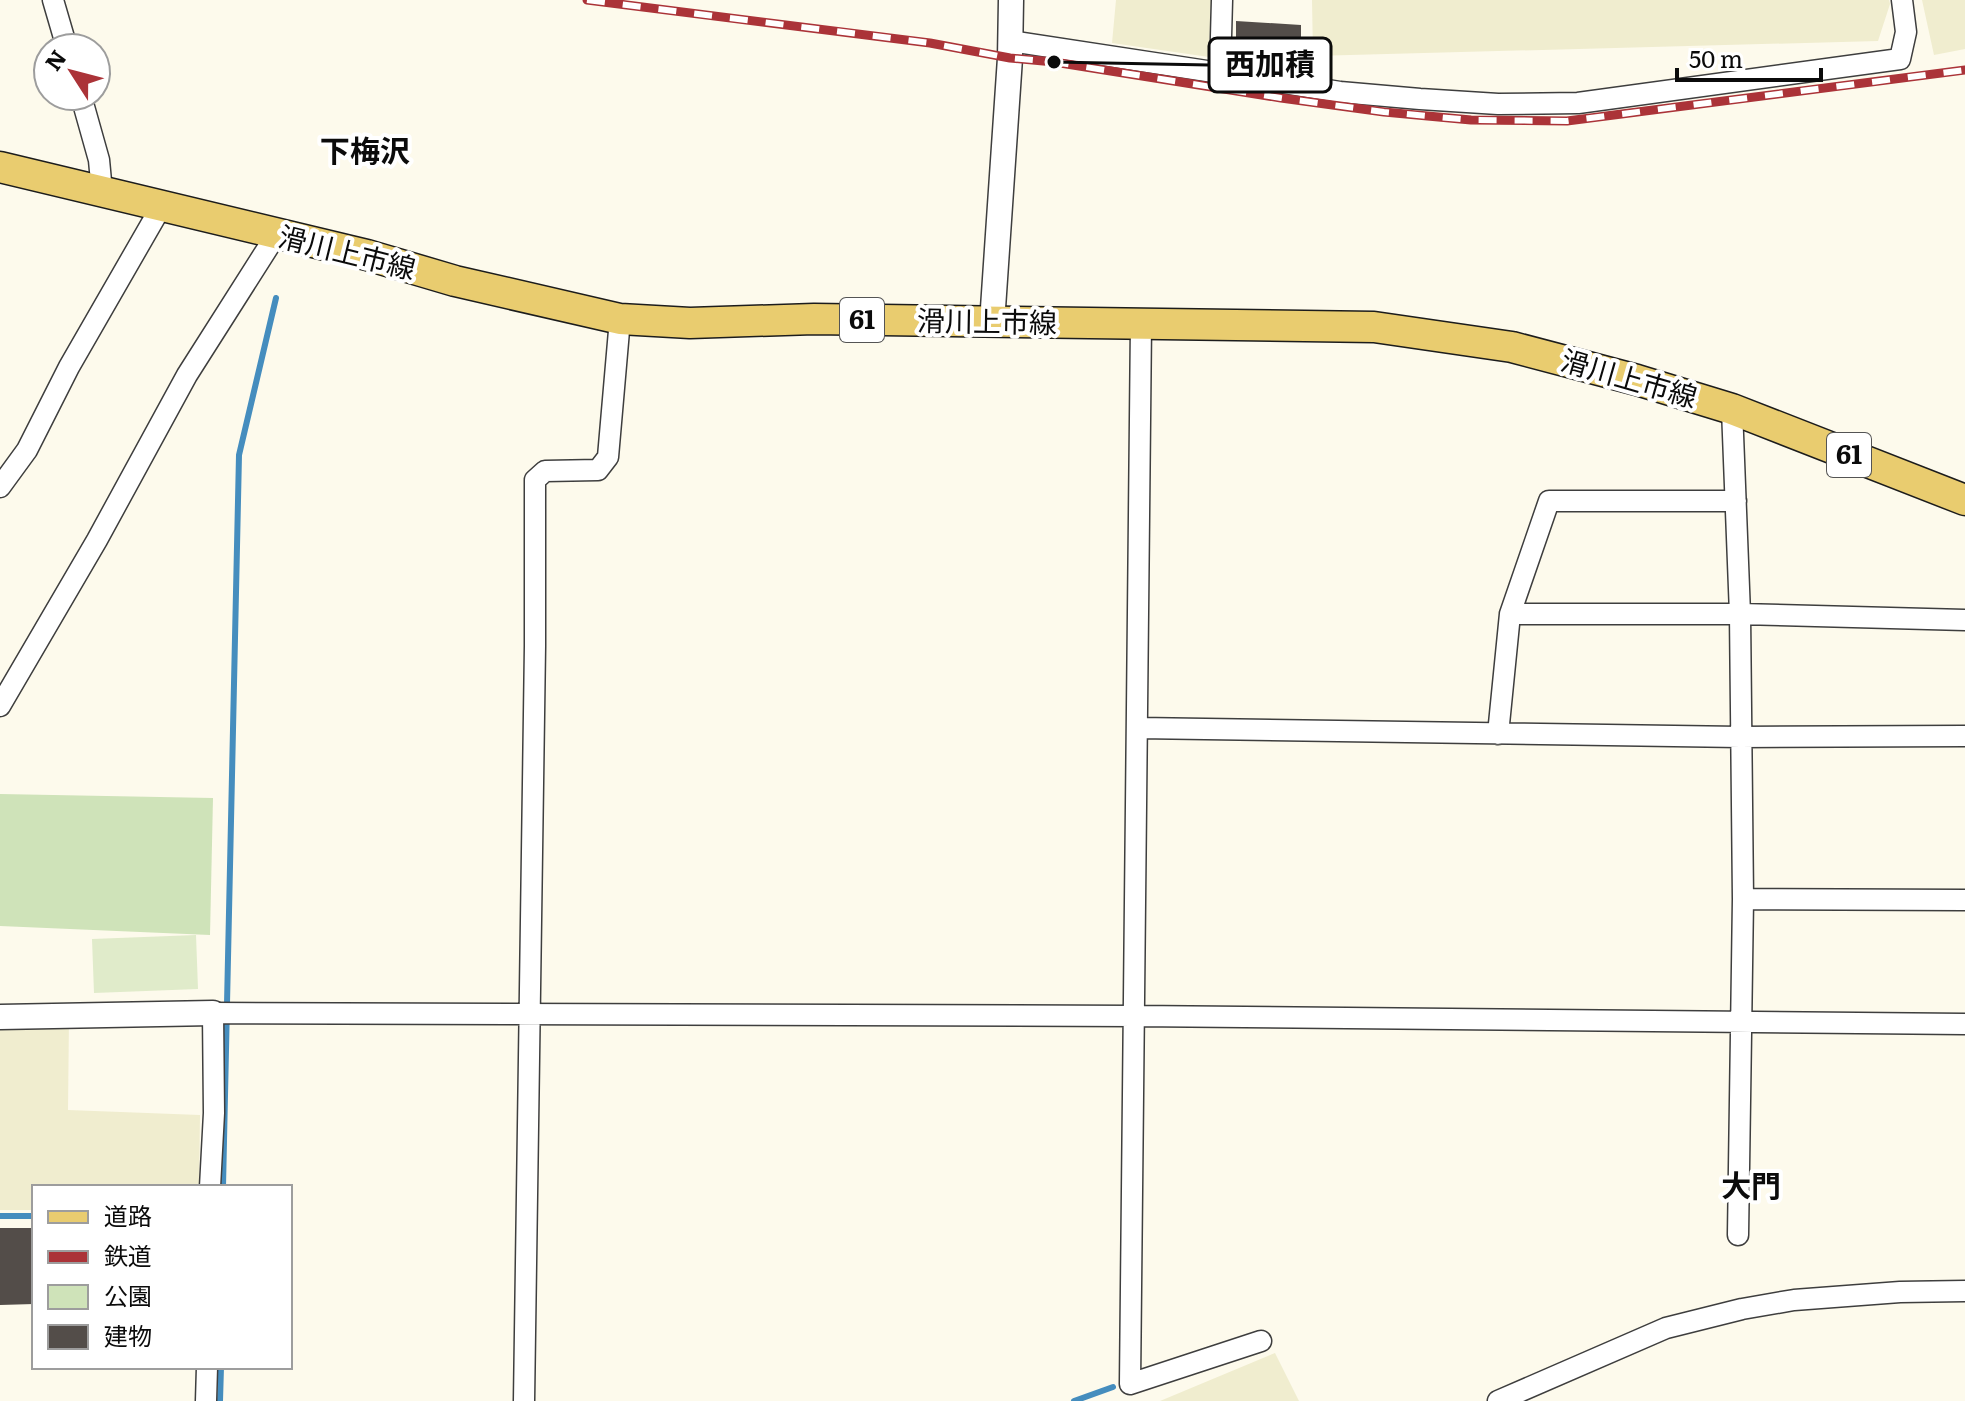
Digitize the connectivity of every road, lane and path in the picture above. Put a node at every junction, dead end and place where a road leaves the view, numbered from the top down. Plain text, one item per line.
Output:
1 (53, 0) edge
2 (1011, 0) edge
3 (1222, 0) edge
4 (1902, 0) edge
5 (62, 32) edge
6 (1011, 41) junction
7 (1220, 73) junction
8 (86, 112) edge
9 (0, 167) edge
10 (102, 192) junction
11 (161, 207) junction
12 (276, 235) junction
13 (620, 319) junction
14 (992, 323) junction
15 (1141, 323) junction
16 (1732, 409) junction
17 (0, 487) edge
18 (1965, 500) edge
19 (1736, 501) junction
20 (1510, 614) junction
21 (1740, 614) junction
22 (1965, 620) edge
23 (0, 706) edge
24 (1139, 728) junction
25 (1498, 734) junction
26 (1965, 736) edge
27 (1740, 737) junction
28 (1743, 899) junction
29 (1965, 900) edge
30 (213, 1013) junction
31 (530, 1013) junction
32 (1135, 1016) junction
33 (0, 1017) edge
34 (1740, 1022) junction
35 (1965, 1024) edge
36 (210, 1185) edge
37 (1738, 1235) dead end
38 (1965, 1291) edge
39 (1261, 1341) dead end
40 (207, 1369) edge
41 (206, 1401) edge
42 (524, 1401) edge
43 (1498, 1401) edge

1 - 5 street
2 - 6 street
3 - 7 street
4 - 7 street
6 - 7 street
6 - 14 street
8 - 10 street
9 - 10 main road, 滑川上市線 / 61
10 - 11 main road, 滑川上市線 / 61
11 - 12 main road, 滑川上市線 / 61
11 - 17 street
12 - 13 main road, 滑川上市線 / 61
12 - 23 street
13 - 14 main road, 滑川上市線 / 61
13 - 31 street
14 - 15 main road, 滑川上市線 / 61
15 - 16 main road, 滑川上市線 / 61
15 - 24 street
16 - 18 main road, 滑川上市線 / 61
16 - 19 street
19 - 20 street
19 - 21 street
20 - 21 street
20 - 25 street
21 - 22 street
21 - 27 street
24 - 25 street
24 - 32 street
25 - 27 street
26 - 27 street
27 - 28 street
28 - 29 street
28 - 34 street
30 - 31 street
30 - 33 street
30 - 36 street
31 - 32 street
31 - 42 street
32 - 34 street
32 - 39 street
34 - 35 street
34 - 37 street
38 - 43 street
40 - 41 street

